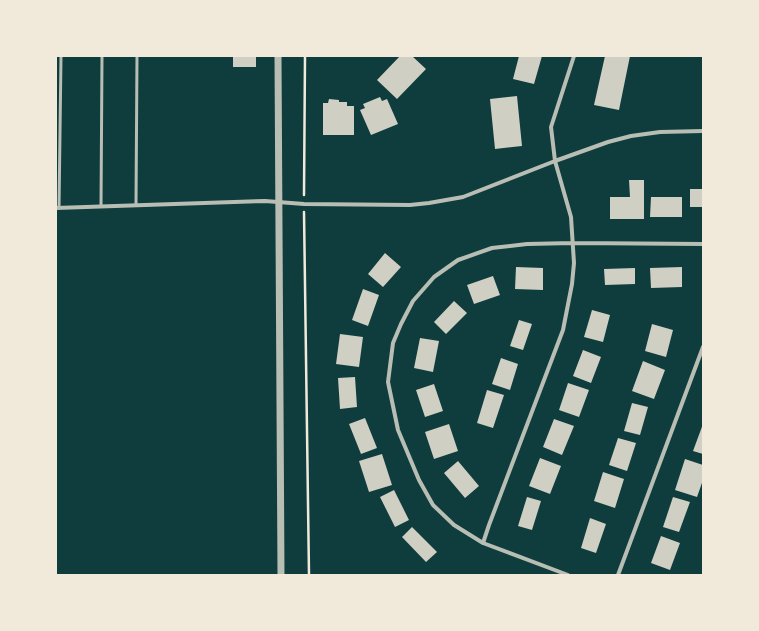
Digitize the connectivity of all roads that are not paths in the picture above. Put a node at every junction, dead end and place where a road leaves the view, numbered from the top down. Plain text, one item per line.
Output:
1 (61, 56) edge
2 (102, 56) edge
3 (137, 56) edge
4 (278, 56) edge
5 (574, 56) edge
6 (703, 130) edge
7 (555, 161) junction
8 (279, 203) junction
9 (136, 204) junction
10 (101, 206) junction
11 (58, 208) edge
12 (573, 243) junction
13 (703, 244) edge
14 (703, 347) edge
15 (483, 542) junction
16 (281, 575) edge
17 (568, 575) edge
18 (618, 575) edge

1 - 11 lane
2 - 10 lane
3 - 9 lane
4 - 8 street
5 - 7 street
6 - 7 street
7 - 8 street
7 - 12 street
8 - 9 street
8 - 16 street
9 - 10 street
10 - 11 street
12 - 13 street
12 - 15 street
12 - 15 street
14 - 18 street
15 - 17 street

